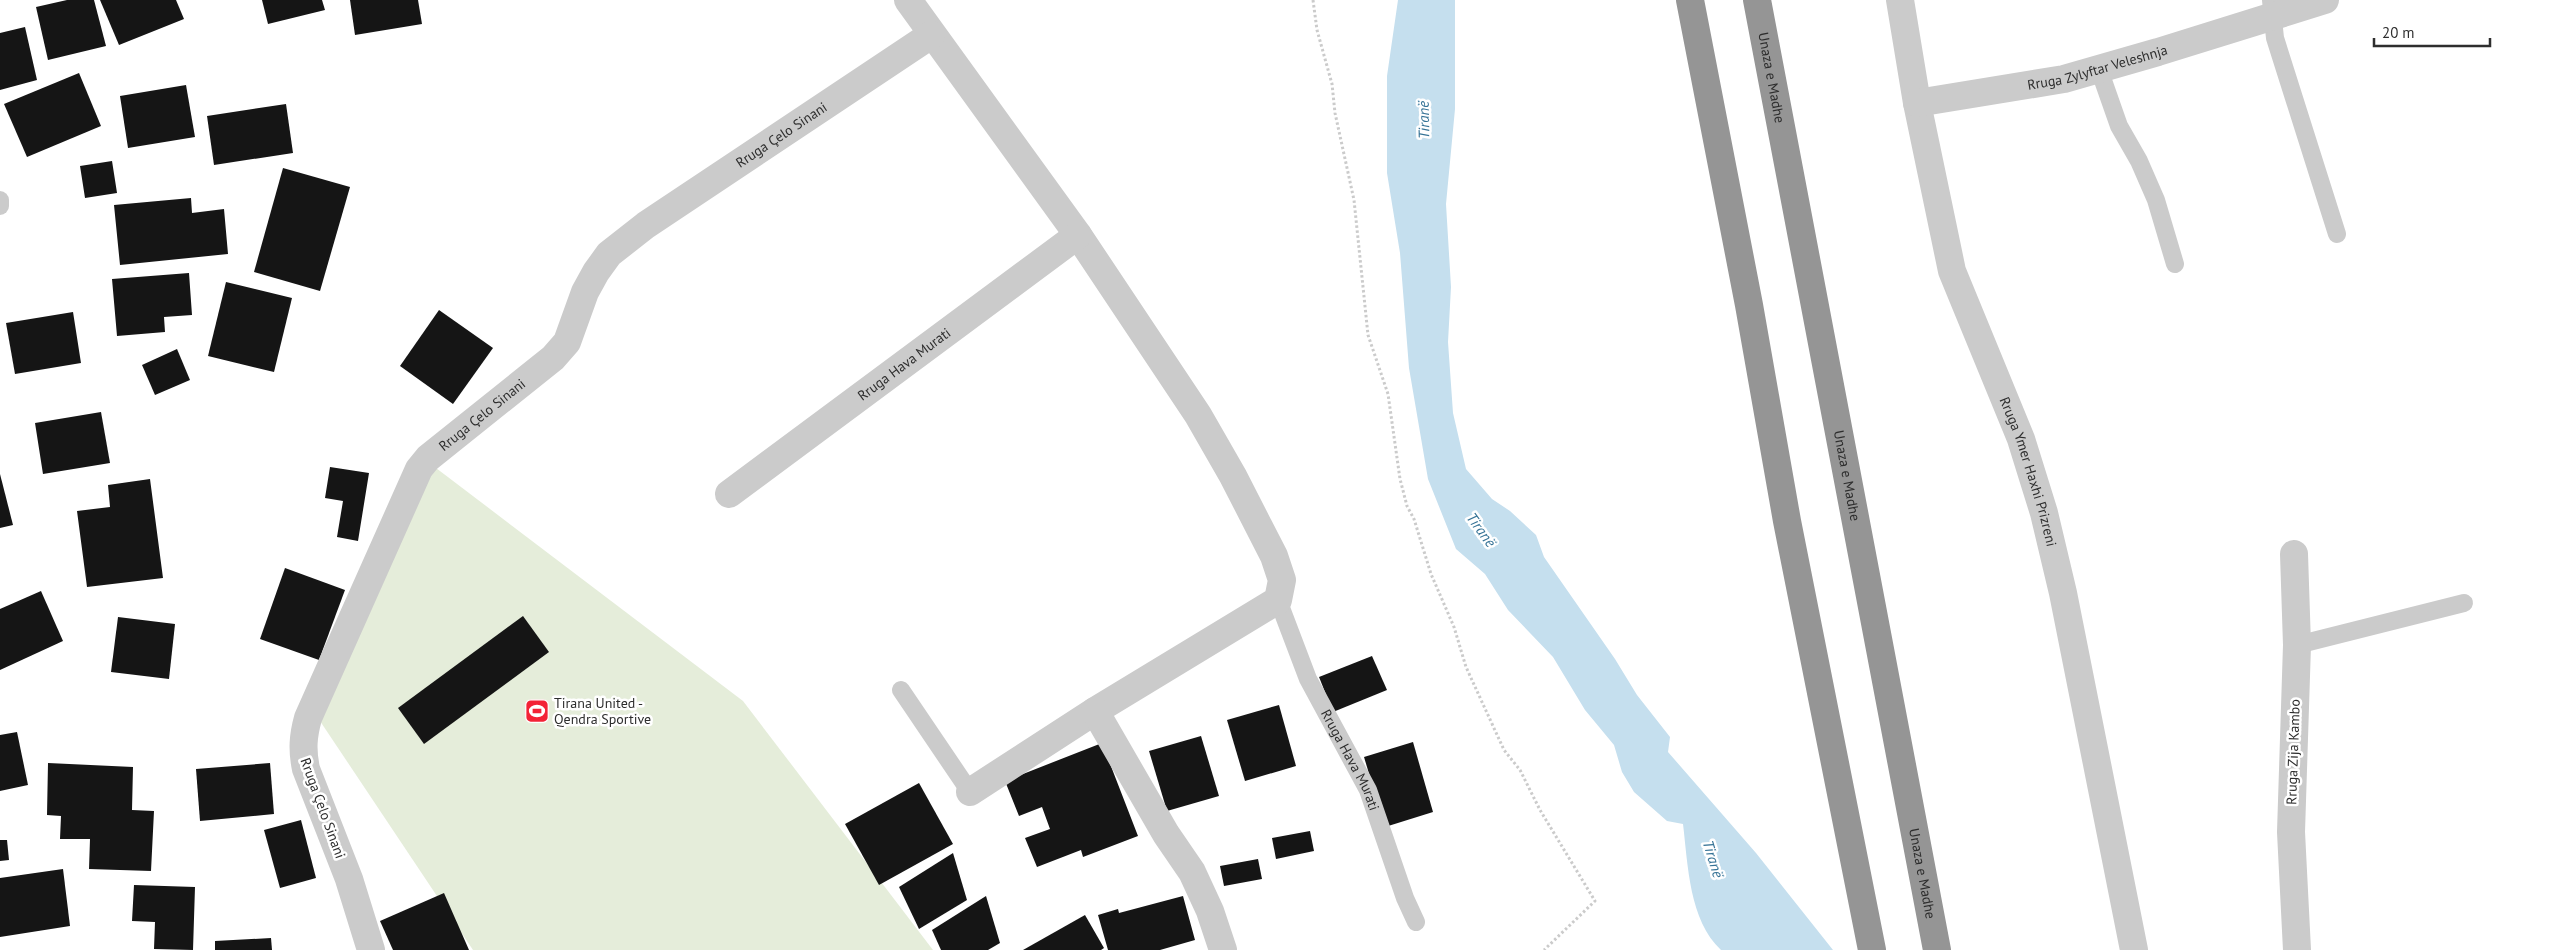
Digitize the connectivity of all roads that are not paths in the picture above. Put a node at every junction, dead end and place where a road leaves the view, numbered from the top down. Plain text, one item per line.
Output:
1 (908, 0) edge
2 (1690, 0) edge
3 (1756, 0) edge
4 (1900, 0) edge
5 (2325, 0) edge
6 (2271, 8) edge
7 (931, 35) junction
8 (2099, 69) junction
9 (1917, 103) junction
10 (0, 200) edge
11 (0, 206) edge
12 (2337, 234) dead end
13 (1078, 235) junction
14 (2175, 264) dead end
15 (729, 494) dead end
16 (2294, 554) dead end
17 (1278, 600) junction
18 (2464, 603) dead end
19 (2297, 645) junction
20 (901, 690) dead end
21 (1095, 711) junction
22 (970, 792) joint
23 (1416, 922) dead end
24 (372, 950) edge
25 (1222, 950) edge
26 (1872, 950) edge
27 (1937, 950) edge
28 (2134, 950) edge
29 (2297, 950) edge

1 - 7 street, Rruga Hava Murati
2 - 26 highway
3 - 27 highway, Unaza e Madhe
4 - 9 street, Rruga Ymer Haxhi Prizreni
5 - 6 street, Rruga Zylyftar Veleshnja
6 - 8 street, Rruga Zylyftar Veleshnja
6 - 12 lane
7 - 13 street, Rruga Hava Murati
7 - 24 street, Rruga Çelo Sinani
8 - 9 street, Rruga Zylyftar Veleshnja
8 - 14 lane
9 - 28 street, Rruga Ymer Haxhi Prizreni
10 - 11 lane
13 - 15 street, Rruga Hava Murati
13 - 17 street, Rruga Hava Murati
16 - 19 street, Rruga Zija Kambo
17 - 21 street
17 - 23 lane, Rruga Hava Murati
18 - 19 lane
19 - 29 street, Rruga Zija Kambo
20 - 22 lane
21 - 22 street
21 - 25 street

